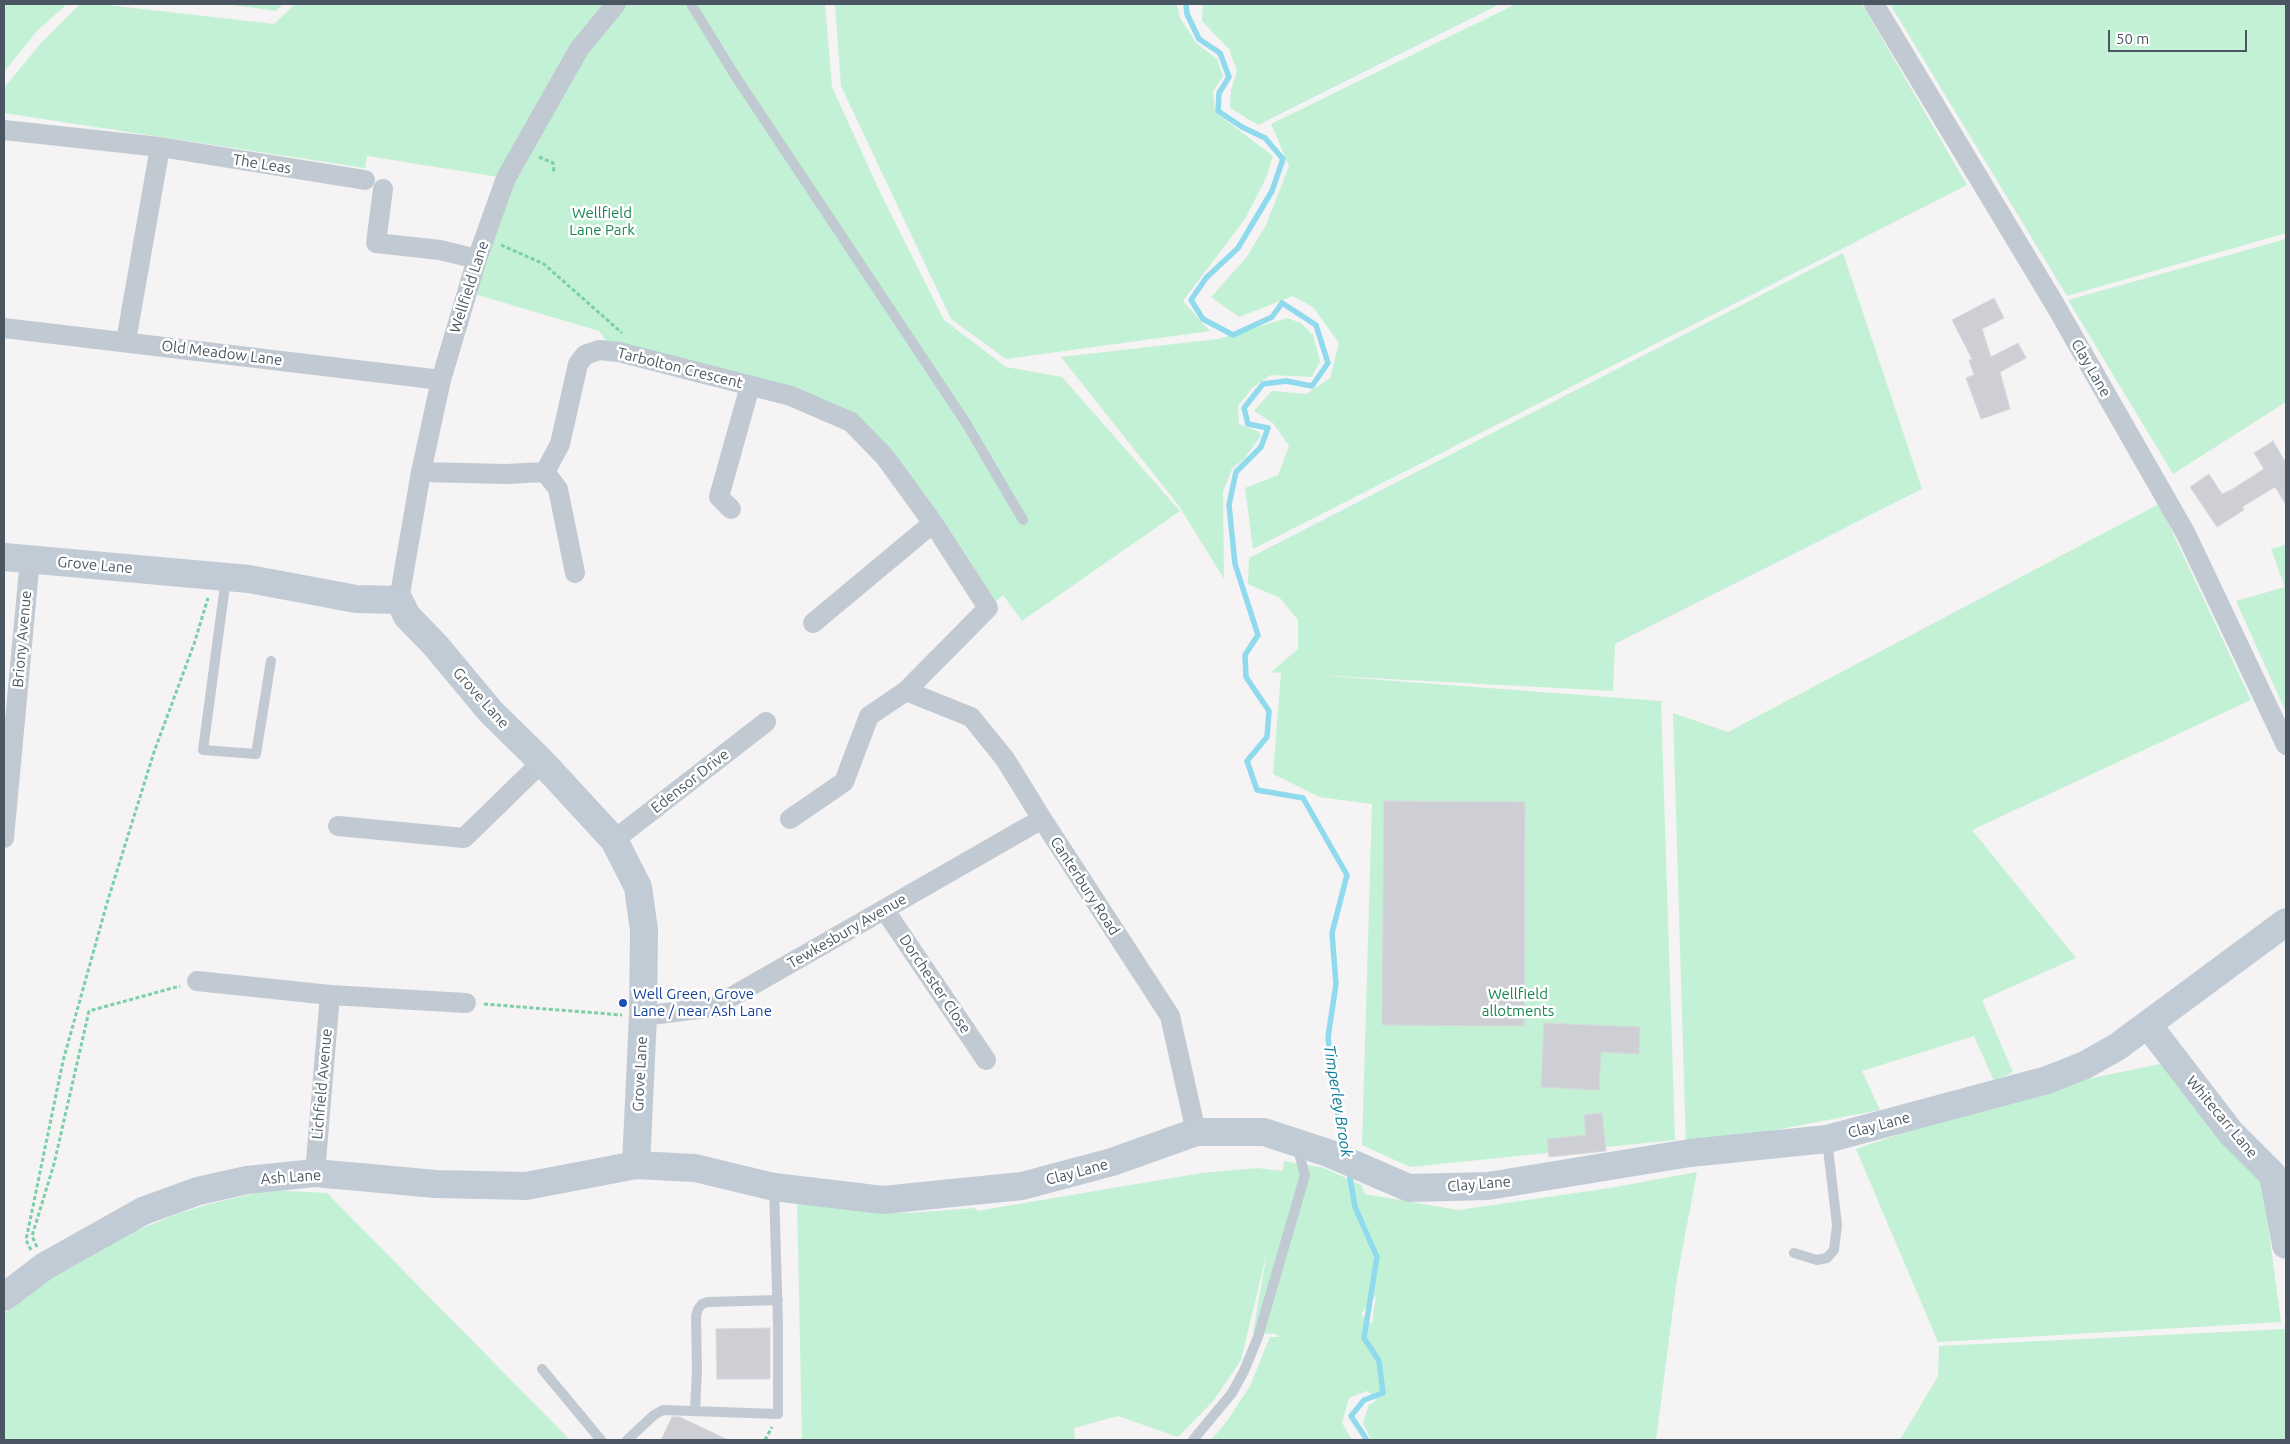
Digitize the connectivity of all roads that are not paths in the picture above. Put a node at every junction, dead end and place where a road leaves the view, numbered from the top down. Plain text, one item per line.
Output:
1 (616, 4) edge
2 (690, 4) edge
3 (1874, 4) edge
4 (4, 130) edge
5 (160, 147) junction
6 (365, 180) dead end
7 (383, 189) dead end
8 (477, 259) junction
9 (4, 328) edge
10 (126, 341) junction
11 (441, 380) junction
12 (750, 386) junction
13 (422, 472) junction
14 (545, 472) junction
15 (731, 509) dead end
16 (1024, 520) dead end
17 (933, 523) junction
18 (17, 558) edge
19 (575, 573) dead end
20 (220, 577) junction
21 (399, 600) junction
22 (813, 623) dead end
23 (271, 661) dead end
24 (906, 691) junction
25 (766, 722) dead end
26 (2286, 745) edge
27 (542, 762) junction
28 (790, 819) dead end
29 (1042, 819) junction
30 (338, 826) dead end
31 (4, 838) edge
32 (614, 840) junction
33 (884, 909) junction
34 (2286, 922) edge
35 (197, 982) road end
36 (330, 995) junction
37 (466, 1003) road end
38 (643, 1016) junction
39 (2148, 1025) junction
40 (986, 1060) dead end
41 (1196, 1132) junction
42 (1826, 1139) junction
43 (1296, 1142) junction
44 (636, 1165) junction
45 (315, 1173) junction
46 (774, 1187) junction
47 (2286, 1245) edge
48 (1794, 1253) dead end
49 (4, 1297) edge
50 (778, 1300) junction
51 (542, 1369) dead end
52 (695, 1410) junction
53 (601, 1440) edge
54 (627, 1440) edge
55 (1193, 1440) edge

1 - 8 street, Wellfield Lane
2 - 16 lane
3 - 26 street, Clay Lane
4 - 5 street, The Leas
5 - 6 street, The Leas
5 - 10 street
7 - 8 street
8 - 11 street, Wellfield Lane
9 - 10 street, Old Meadow Lane
10 - 11 street, Old Meadow Lane
11 - 13 street, Wellfield Lane
12 - 14 street, Tarbolton Crescent
12 - 15 street, Tarbolton Crescent
12 - 17 street, Tarbolton Crescent
13 - 14 street
13 - 21 street, Wellfield Lane
14 - 19 street
17 - 22 street
17 - 24 street, Tarbolton Crescent
18 - 20 street, Grove Lane
18 - 31 street, Briony Avenue
20 - 21 street, Grove Lane
20 - 23 lane
21 - 27 street, Grove Lane
24 - 28 street, Tarbolton Crescent
24 - 29 street, Canterbury Road
25 - 32 street, Edensor Drive
27 - 30 street
27 - 32 street, Grove Lane
29 - 33 street, Tewkesbury Avenue
29 - 41 street, Canterbury Road
32 - 38 street, Grove Lane
33 - 38 street, Tewkesbury Avenue
33 - 40 street, Dorchester Close
34 - 39 street, Clay Lane
35 - 36 street
36 - 37 street
36 - 45 street, Lichfield Avenue
38 - 44 street, Grove Lane
39 - 42 street, Clay Lane
39 - 47 street, Whitecarr Lane
41 - 43 street, Clay Lane
41 - 46 street, Clay Lane
42 - 43 street, Clay Lane
42 - 48 lane
43 - 55 lane
44 - 45 street, Ash Lane
44 - 46 street, Clay Lane
45 - 49 street, Ash Lane
46 - 50 lane
50 - 52 lane
50 - 52 lane
51 - 53 lane
52 - 54 lane

